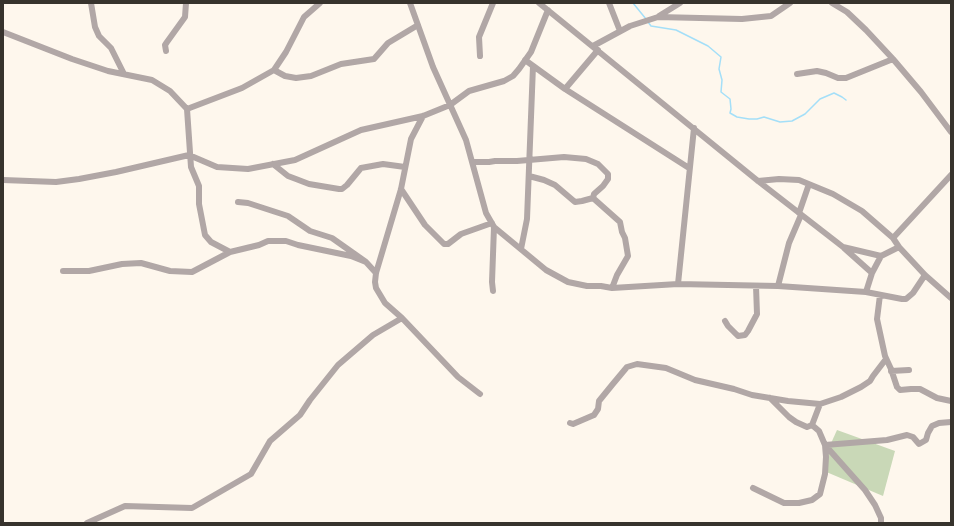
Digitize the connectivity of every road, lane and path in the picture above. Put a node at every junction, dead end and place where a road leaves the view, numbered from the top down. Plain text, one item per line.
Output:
1 (91, 3) edge
2 (186, 3) edge
3 (320, 3) edge
4 (410, 3) edge
5 (493, 3) edge
6 (539, 3) edge
7 (609, 3) edge
8 (680, 3) edge
9 (790, 3) edge
10 (832, 3) edge
11 (548, 10) junction
12 (658, 17) junction
13 (418, 25) junction
14 (620, 31) junction
15 (3, 32) edge
16 (595, 48) junction
17 (166, 51) dead end
18 (480, 56) dead end
19 (893, 59) junction
20 (525, 60) junction
21 (534, 66) junction
22 (274, 70) junction
23 (124, 74) junction
24 (797, 74) dead end
25 (565, 88) junction
26 (450, 105) junction
27 (187, 109) junction
28 (423, 116) junction
29 (694, 128) junction
30 (951, 132) edge
31 (190, 154) junction
32 (530, 160) junction
33 (472, 162) junction
34 (273, 164) junction
35 (405, 168) junction
36 (689, 168) junction
37 (951, 175) edge
38 (529, 176) junction
39 (3, 180) edge
40 (758, 181) junction
41 (809, 184) junction
42 (401, 189) junction
43 (593, 198) junction
44 (238, 202) dead end
45 (800, 214) junction
46 (493, 225) junction
47 (893, 238) junction
48 (899, 246) junction
49 (843, 247) junction
50 (521, 249) junction
51 (230, 252) junction
52 (881, 256) junction
53 (366, 262) junction
54 (64, 271) dead end
55 (376, 273) junction
56 (872, 273) junction
57 (925, 275) junction
58 (678, 284) junction
59 (756, 286) junction
60 (778, 286) junction
61 (612, 288) junction
62 (493, 291) dead end
63 (866, 292) junction
64 (880, 295) junction
65 (951, 298) edge
66 (402, 318) junction
67 (725, 321) dead end
68 (886, 359) junction
69 (891, 370) junction
70 (909, 370) dead end
71 (480, 394) dead end
72 (770, 398) junction
73 (951, 401) edge
74 (820, 404) junction
75 (951, 422) edge
76 (570, 423) dead end
77 (812, 425) junction
78 (825, 444) junction
79 (753, 488) dead end
80 (881, 520) edge
81 (88, 523) edge
82 (886, 523) edge

1 - 23 street
2 - 17 street
3 - 22 street
4 - 13 street
5 - 18 street
6 - 11 street
7 - 14 street
8 - 12 street
9 - 12 street
10 - 19 street
11 - 16 street
11 - 20 street
12 - 14 street
13 - 22 street
13 - 26 street
14 - 16 street
15 - 23 street
16 - 25 street
16 - 29 street
19 - 24 street
19 - 30 street
20 - 21 street
20 - 26 street
21 - 25 street
21 - 32 street
22 - 27 street
23 - 27 street
25 - 36 street
26 - 28 street
26 - 33 street
27 - 31 street
28 - 34 street
28 - 35 street
29 - 36 street
29 - 40 street
31 - 34 street
31 - 39 street
31 - 51 street
32 - 33 street
32 - 38 street
32 - 43 street
33 - 46 street
34 - 35 street
35 - 42 street
36 - 58 street
37 - 47 street
38 - 43 street
38 - 50 street
40 - 41 street
40 - 45 street
41 - 45 street
41 - 47 street
42 - 46 street
42 - 55 street
43 - 61 street
44 - 53 street
45 - 49 street
45 - 60 street
46 - 50 street
46 - 62 street
47 - 48 street
48 - 52 street
48 - 57 street
49 - 52 street
49 - 56 street
50 - 61 street
51 - 53 street
51 - 54 street
52 - 56 street
53 - 55 street
55 - 66 street
56 - 63 street
57 - 64 street
57 - 65 street
58 - 59 street
58 - 61 street
59 - 60 street
59 - 67 street
60 - 63 street
63 - 64 street
64 - 68 street
66 - 71 street
66 - 81 street
68 - 69 street
68 - 74 street
69 - 70 street
69 - 73 street
72 - 74 street
72 - 76 street
72 - 77 street
74 - 77 street
75 - 78 street
77 - 78 street
78 - 79 street
78 - 80 street
80 - 82 street

